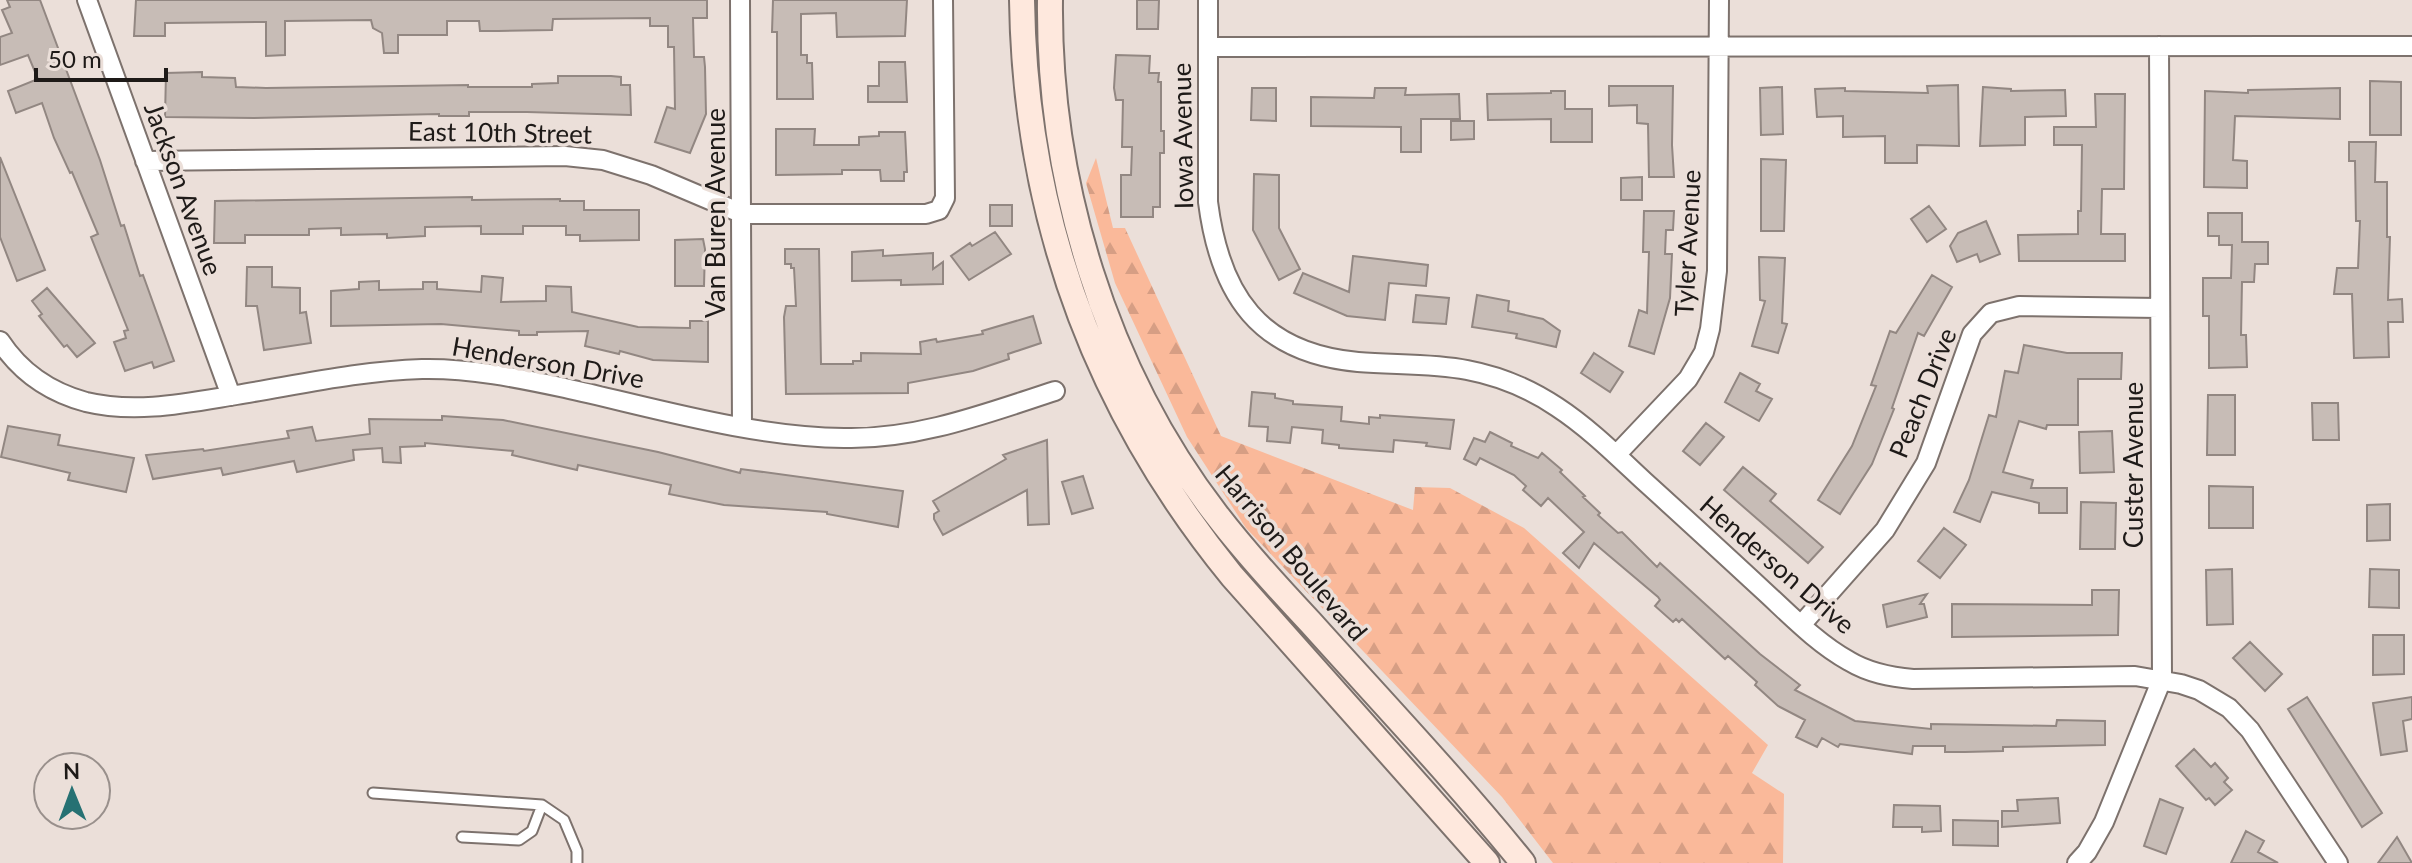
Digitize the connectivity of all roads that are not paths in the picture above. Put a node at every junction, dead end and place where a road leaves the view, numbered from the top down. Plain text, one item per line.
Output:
1 (87, 0) edge
2 (740, 0) edge
3 (943, 0) edge
4 (1022, 0) edge
5 (1050, 0) edge
6 (1208, 0) edge
7 (1719, 0) edge
8 (1719, 46) junction
9 (2159, 46) junction
10 (2412, 46) edge
11 (1208, 47) junction
12 (145, 161) junction
13 (743, 214) junction
14 (2159, 308) junction
15 (1246, 312) joint
16 (0, 341) edge
17 (1055, 391) dead end
18 (231, 396) junction
19 (742, 426) junction
20 (1616, 455) junction
21 (1801, 625) junction
22 (2162, 679) junction
23 (373, 793) dead end
24 (542, 805) junction
25 (462, 837) dead end
26 (577, 863) edge
27 (1487, 863) edge
28 (1523, 863) edge
29 (2077, 863) edge
30 (2338, 863) edge

1 - 12 street, Jackson Avenue
2 - 13 street, Van Buren Avenue
3 - 13 street, East 10th Street
4 - 27 main road
5 - 28 main road, Harrison Boulevard
6 - 11 street, Iowa Avenue
7 - 8 street, Tyler Avenue
8 - 9 street
8 - 11 street
8 - 20 street, Tyler Avenue
9 - 10 street
9 - 14 street, Custer Avenue
11 - 15 street, Iowa Avenue
12 - 13 street, East 10th Street
12 - 18 street, Jackson Avenue
13 - 19 street, Van Buren Avenue
14 - 21 street, Peach Drive
14 - 22 street, Custer Avenue
15 - 20 street, Henderson Drive
16 - 18 street, Henderson Drive
17 - 19 street, Henderson Drive
18 - 19 street, Henderson Drive
20 - 21 street, Henderson Drive
21 - 22 street, Henderson Drive
22 - 29 street, Custer Avenue
22 - 30 street, Henderson Drive
23 - 24 lane
24 - 25 lane
24 - 26 lane

